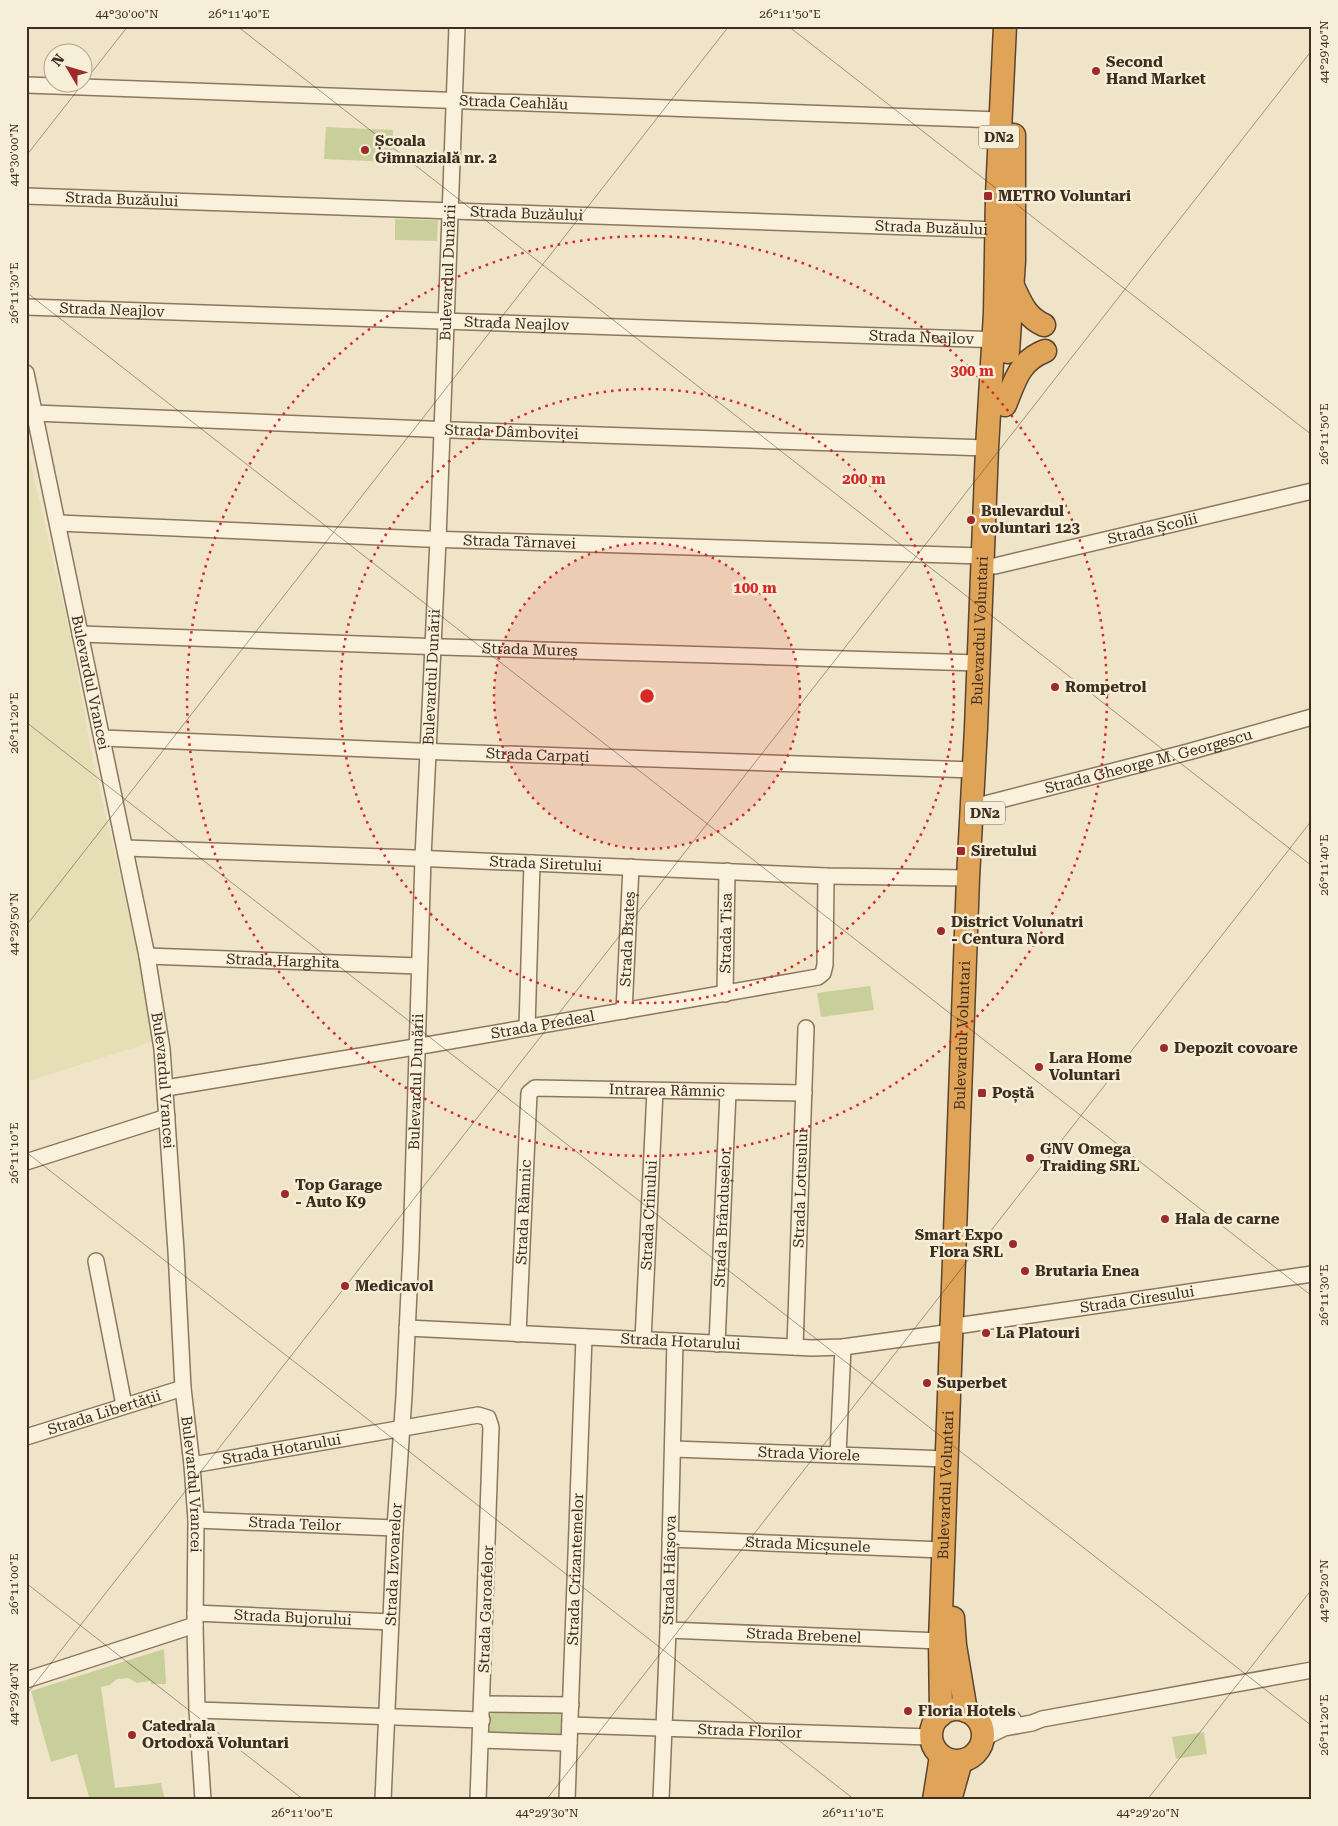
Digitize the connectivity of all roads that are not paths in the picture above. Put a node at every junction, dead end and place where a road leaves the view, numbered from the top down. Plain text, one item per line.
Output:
1 (458, 26) edge
2 (1005, 26) edge
3 (1018, 26) edge
4 (26, 85) edge
5 (455, 100) junction
6 (1000, 120) junction
7 (26, 196) edge
8 (450, 212) junction
9 (997, 230) junction
10 (1013, 285) junction
11 (26, 307) edge
12 (446, 322) junction
13 (1044, 325) dead end
14 (1001, 340) junction
15 (1045, 351) dead end
16 (26, 373) edge
17 (1005, 405) junction
18 (34, 413) junction
19 (442, 430) junction
20 (987, 448) junction
21 (1312, 491) edge
22 (58, 523) junction
23 (438, 540) junction
24 (989, 561) junction
25 (80, 634) junction
26 (432, 647) junction
27 (979, 663) junction
28 (1312, 717) edge
29 (102, 738) junction
30 (428, 752) junction
31 (974, 770) junction
32 (985, 804) junction
33 (125, 848) junction
34 (423, 858) junction
35 (532, 863) junction
36 (631, 867) junction
37 (727, 871) junction
38 (826, 876) junction
39 (968, 878) junction
40 (147, 956) junction
41 (419, 966) junction
42 (724, 994) junction
43 (624, 1011) junction
44 (526, 1028) junction
45 (806, 1028) dead end
46 (418, 1047) junction
47 (166, 1088) junction
48 (531, 1090) joint
49 (654, 1091) junction
50 (728, 1092) junction
51 (804, 1093) junction
52 (167, 1117) junction
53 (26, 1162) edge
54 (96, 1261) dead end
55 (1312, 1274) edge
56 (407, 1328) junction
57 (957, 1329) junction
58 (518, 1334) junction
59 (584, 1337) junction
60 (643, 1340) junction
61 (675, 1342) junction
62 (717, 1344) junction
63 (843, 1347) junction
64 (795, 1348) junction
65 (183, 1388) junction
66 (124, 1405) junction
67 (488, 1418) joint
68 (402, 1428) junction
69 (26, 1437) edge
70 (673, 1449) junction
71 (838, 1455) junction
72 (946, 1459) junction
73 (192, 1465) junction
74 (196, 1520) junction
75 (394, 1528) junction
76 (670, 1538) junction
77 (943, 1550) junction
78 (195, 1619) junction
79 (391, 1622) junction
80 (668, 1630) junction
81 (940, 1641) junction
82 (1312, 1670) edge
83 (26, 1680) edge
84 (483, 1704) junction
85 (570, 1705) junction
86 (197, 1710) junction
87 (941, 1715) junction
88 (387, 1716) junction
89 (482, 1720) junction
90 (975, 1723) junction
91 (570, 1725) junction
92 (663, 1728) junction
93 (481, 1740) junction
94 (569, 1743) junction
95 (944, 1751) junction
96 (202, 1800) edge
97 (383, 1800) edge
98 (478, 1800) edge
99 (567, 1800) edge
100 (661, 1800) edge
101 (934, 1800) edge
102 (950, 1800) edge

1 - 5 street, Bulevardul Dunării
2 - 6 highway, Bulevardul Voluntari / DN2
3 - 10 highway, Bulevardul Voluntari / DN2
4 - 5 street, Strada Ceahlău
5 - 6 street, Strada Ceahlău
5 - 8 street, Bulevardul Dunării
6 - 9 highway, Bulevardul Voluntari / DN2
7 - 8 street, Strada Buzăului
8 - 9 street, Strada Buzăului
8 - 12 street, Bulevardul Dunării
9 - 14 highway, Bulevardul Voluntari / DN2
10 - 13 highway
10 - 14 highway, Bulevardul Voluntari / DN2
11 - 12 street, Strada Neajlov
12 - 14 street, Strada Neajlov
12 - 19 street, Bulevardul Dunării
14 - 17 highway, Bulevardul Voluntari / DN2
14 - 20 highway, Bulevardul Voluntari / DN2
15 - 17 highway
16 - 18 street, Bulevardul Vrancei
17 - 24 highway, Bulevardul Voluntari / DN2
18 - 19 street, Strada Dâmboviței
18 - 22 street, Bulevardul Vrancei
19 - 20 street, Strada Dâmboviței
19 - 23 street, Bulevardul Dunării
20 - 24 highway, Bulevardul Voluntari / DN2
21 - 24 street, Strada Școlii
22 - 23 street, Strada Târnavei
22 - 25 street, Bulevardul Vrancei
23 - 24 street, Strada Târnavei
23 - 26 street, Bulevardul Dunării
24 - 27 highway, Bulevardul Voluntari / DN2
24 - 32 highway, Bulevardul Voluntari / DN2
25 - 26 street, Strada Mureș
25 - 29 street, Bulevardul Vrancei
26 - 27 street, Strada Mureș
26 - 30 street, Bulevardul Dunării
27 - 31 highway, Bulevardul Voluntari / DN2
28 - 32 street, Strada Gheorge M. Georgescu
29 - 30 street, Strada Carpați
29 - 33 street, Bulevardul Vrancei
30 - 31 street, Strada Carpați
30 - 34 street, Bulevardul Dunării
31 - 39 highway, Bulevardul Voluntari / DN2
32 - 57 highway, Bulevardul Voluntari / DN2
33 - 34 street, Strada Siretului
33 - 40 street, Bulevardul Vrancei
34 - 35 street, Strada Siretului
34 - 41 street, Bulevardul Dunării
35 - 36 street, Strada Siretului
35 - 44 street
36 - 37 street, Strada Siretului
36 - 43 street, Strada Brateș
37 - 38 street, Strada Siretului
37 - 42 street, Strada Tisa
38 - 39 street, Strada Siretului
38 - 42 street, Strada Predeal
39 - 57 highway, Bulevardul Voluntari / DN2
40 - 41 street, Strada Harghita
40 - 47 street, Bulevardul Vrancei
41 - 46 street, Bulevardul Dunării
42 - 43 street, Strada Predeal
43 - 44 street, Strada Predeal
44 - 46 street, Strada Predeal
45 - 51 street, Strada Lotusului
46 - 47 street, Strada Predeal
46 - 56 street, Bulevardul Dunării
47 - 52 street, Bulevardul Vrancei
48 - 49 street, Intrarea Râmnic
48 - 58 street, Strada Râmnic
49 - 50 street, Intrarea Râmnic
49 - 60 street, Strada Crinului
50 - 51 street, Intrarea Râmnic
50 - 62 street, Strada Brândușelor
51 - 64 street, Strada Lotusului
52 - 53 street
52 - 65 street, Bulevardul Vrancei
54 - 66 street
55 - 57 street, Strada Ciresului
56 - 58 street, Strada Hotarului
56 - 68 street, Strada Izvoarelor
57 - 63 street, Strada Hotarului
57 - 72 highway, Bulevardul Voluntari / DN2
57 - 90 highway, Bulevardul Voluntari / DN2
58 - 59 street, Strada Hotarului
59 - 60 street, Strada Hotarului
59 - 85 street, Strada Crizantemelor
60 - 61 street, Strada Hotarului
61 - 62 street, Strada Hotarului
61 - 70 street, Strada Hârșova
62 - 64 street, Strada Hotarului
63 - 64 street, Strada Hotarului
63 - 71 street
65 - 66 street, Strada Libertății
65 - 73 street, Bulevardul Vrancei
66 - 69 street, Strada Libertății
67 - 68 street, Strada Hotarului
67 - 84 street, Strada Garoafelor
68 - 73 street, Strada Hotarului
68 - 75 street, Strada Izvoarelor
70 - 71 street, Strada Viorele
70 - 76 street, Strada Hârșova
71 - 72 street, Strada Viorele
72 - 77 highway, Bulevardul Voluntari / DN2
73 - 74 street, Bulevardul Vrancei
74 - 75 street, Strada Teilor
74 - 78 street, Bulevardul Vrancei
75 - 79 street, Strada Izvoarelor
76 - 77 street, Strada Micșunele
76 - 80 street, Strada Hârșova
77 - 81 highway, Bulevardul Voluntari / DN2
78 - 79 street, Strada Bujorului
78 - 83 street
78 - 86 street, Bulevardul Vrancei
79 - 88 street, Strada Izvoarelor
80 - 81 street, Strada Brebenel
80 - 92 street, Strada Hârșova
81 - 87 highway, Bulevardul Voluntari / DN2
82 - 90 street
84 - 85 street
84 - 89 street, Strada Garoafelor
85 - 91 street, Strada Crizantemelor
86 - 88 street
86 - 96 street, Bulevardul Vrancei
87 - 90 highway
87 - 95 highway, Bulevardul Voluntari / DN2
88 - 89 street
88 - 97 street, Strada Izvoarelor
89 - 93 street, Strada Garoafelor
90 - 95 highway
91 - 92 street, Strada Florilor
91 - 94 street, Strada Crizantemelor
92 - 95 street, Strada Florilor
92 - 100 street, Strada Hârșova
93 - 94 street
93 - 98 street, Strada Garoafelor
94 - 99 street, Strada Crizantemelor
95 - 101 highway, Bulevardul Voluntari / DN2
95 - 102 highway, Bulevardul Voluntari / DN2

